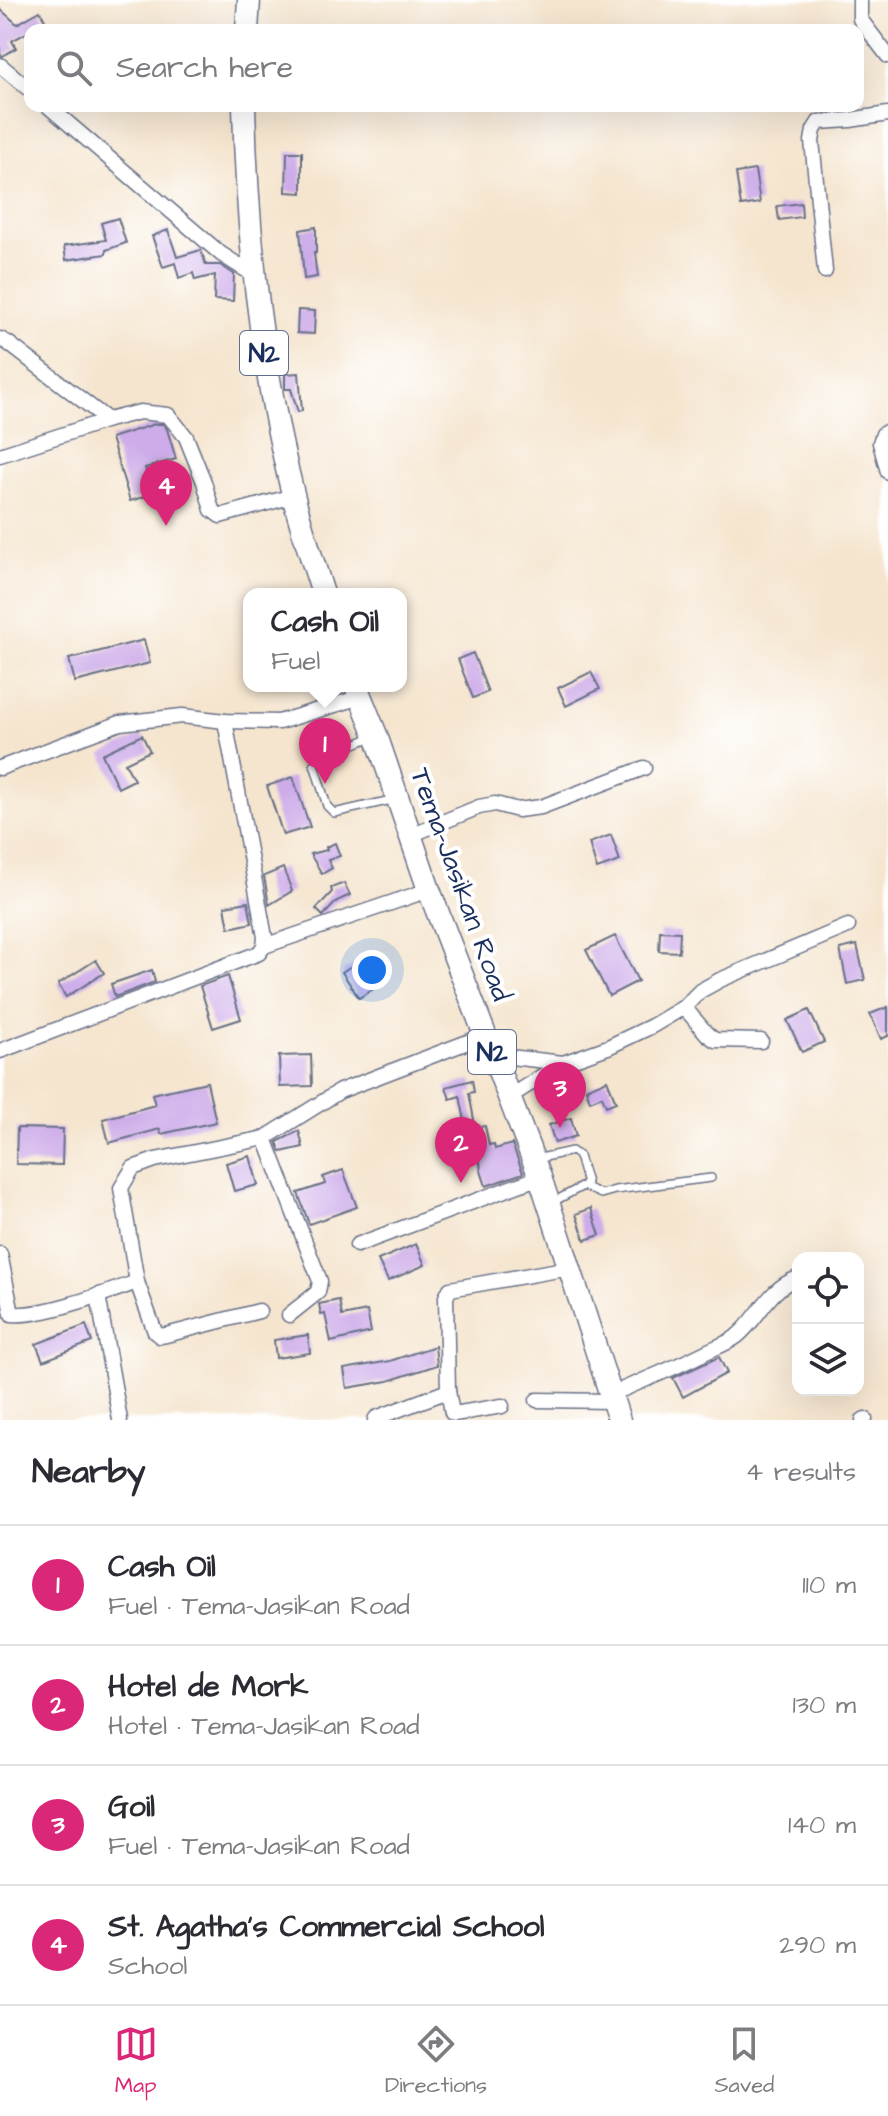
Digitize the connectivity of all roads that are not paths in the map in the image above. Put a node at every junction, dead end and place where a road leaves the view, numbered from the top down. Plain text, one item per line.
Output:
1 (249, 0) edge
2 (860, 0) edge
3 (247, 24) edge
4 (864, 24) edge
5 (864, 24) edge
6 (888, 56) edge
7 (0, 65) edge
8 (24, 85) edge
9 (55, 112) edge
10 (244, 112) edge
11 (888, 114) edge
12 (825, 271) dead end
13 (254, 275) junction
14 (0, 339) edge
15 (108, 420) junction
16 (888, 431) edge
17 (0, 455) edge
18 (888, 472) edge
19 (293, 496) junction
20 (321, 588) edge
21 (356, 692) edge
22 (359, 692) edge
23 (225, 721) junction
24 (376, 735) junction
25 (0, 768) edge
26 (644, 768) dead end
27 (398, 799) junction
28 (411, 835) junction
29 (429, 890) junction
30 (848, 926) dead end
31 (264, 946) junction
32 (684, 1007) junction
33 (761, 1041) dead end
34 (490, 1045) junction
35 (0, 1051) edge
36 (563, 1063) junction
37 (509, 1097) junction
38 (265, 1138) junction
39 (537, 1169) junction
40 (711, 1178) dead end
41 (583, 1186) junction
42 (549, 1204) junction
43 (357, 1245) dead end
44 (0, 1254) edge
45 (570, 1268) junction
46 (792, 1280) edge
47 (137, 1282) junction
48 (98, 1295) junction
49 (259, 1311) dead end
50 (289, 1315) dead end
51 (6, 1319) edge
52 (448, 1391) junction
53 (537, 1400) dead end
54 (615, 1405) edge
55 (502, 1406) dead end
56 (120, 1420) edge
57 (375, 1420) edge

1 - 3 highway
2 - 5 street
4 - 6 street
7 - 8 street
9 - 13 street
10 - 13 highway, N2
11 - 12 street
13 - 19 highway, N2
14 - 15 street
15 - 17 street
15 - 19 street
16 - 18 street
19 - 20 highway, N2
21 - 23 street
22 - 24 highway, Tema-Jasikan Road / N2
23 - 25 street
23 - 31 street
24 - 27 highway, Tema-Jasikan Road / N2
24 - 27 lane
26 - 28 street
27 - 28 highway, Tema-Jasikan Road / N2
28 - 29 highway, Tema-Jasikan Road / N2
29 - 31 street
29 - 34 highway, Tema-Jasikan Road / N2
30 - 32 street
31 - 35 street
32 - 33 street
32 - 36 street
34 - 36 street
34 - 37 highway, Tema-Jasikan Road / N2
34 - 38 street
36 - 37 street
37 - 39 highway, Tema-Jasikan Road / N2
38 - 47 street
38 - 50 street
39 - 41 lane
39 - 42 highway, Tema-Jasikan Road / N2
39 - 43 street
40 - 41 lane
41 - 42 lane
42 - 45 highway, Tema-Jasikan Road / N2
44 - 51 street
45 - 52 street
45 - 54 highway, Tema-Jasikan Road / N2
46 - 54 street
47 - 48 street
47 - 49 street
48 - 51 street
48 - 56 street
52 - 55 street
52 - 57 street
53 - 54 street

